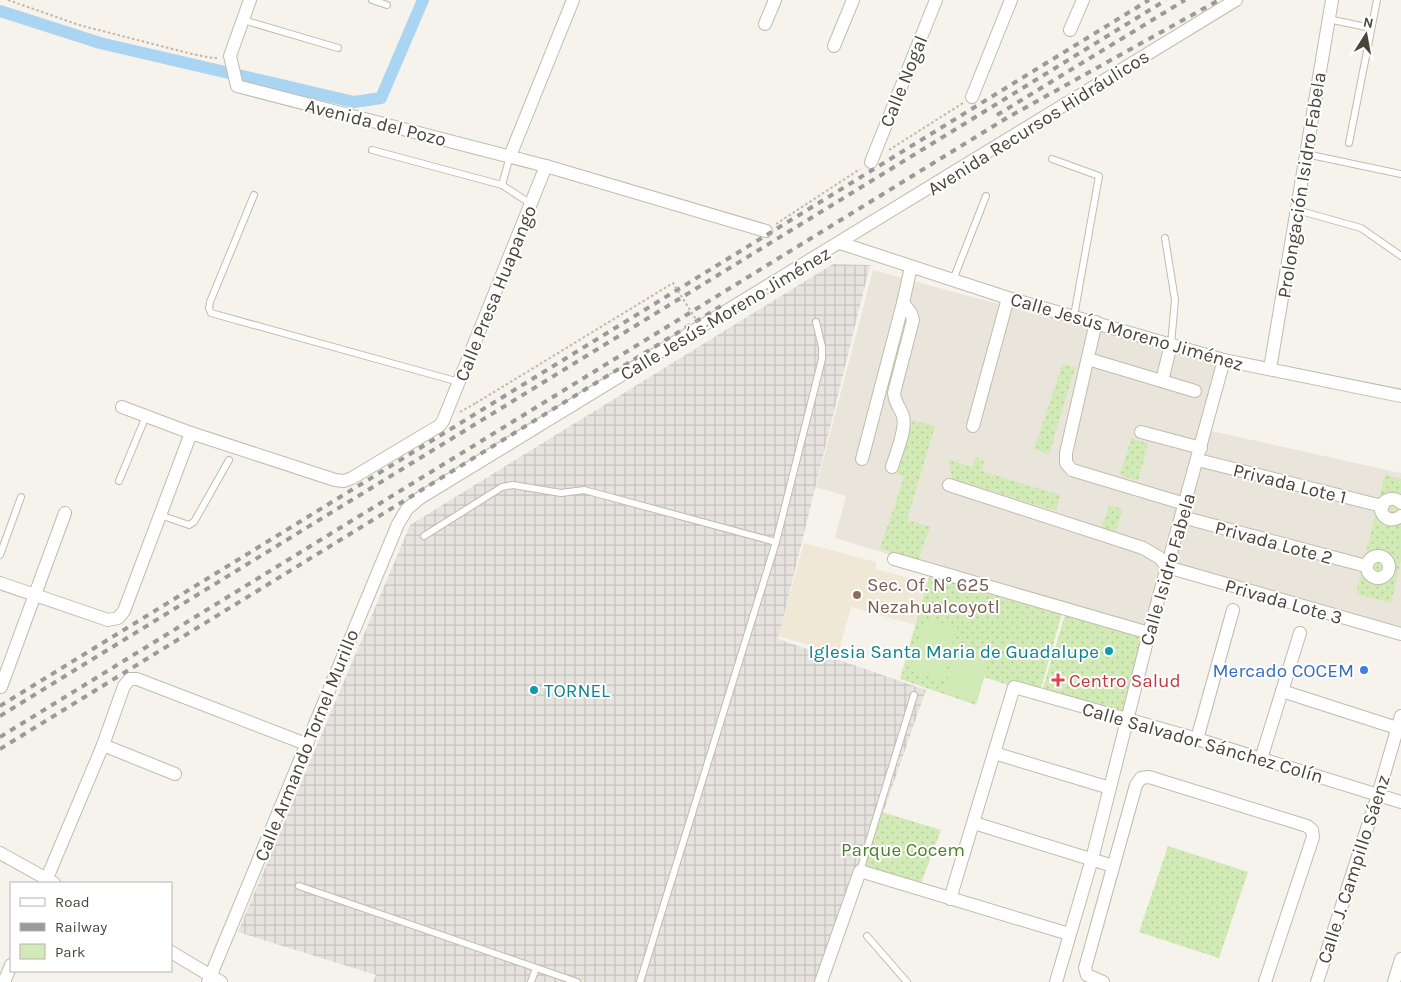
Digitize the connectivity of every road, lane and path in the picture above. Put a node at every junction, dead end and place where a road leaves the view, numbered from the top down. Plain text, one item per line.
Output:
1 (8, 0) edge
2 (250, 0) edge
3 (372, 0) edge
4 (573, 0) edge
5 (774, 0) edge
6 (854, 0) edge
7 (936, 0) edge
8 (1011, 0) edge
9 (1083, 0) edge
10 (1236, 0) edge
11 (1332, 0) edge
12 (1377, 0) edge
13 (387, 5) dead end
14 (1328, 19) junction
15 (243, 20) junction
16 (765, 24) dead end
17 (1371, 28) junction
18 (1070, 30) dead end
19 (834, 46) dead end
20 (338, 48) dead end
21 (231, 59) junction
22 (972, 97) dead end
23 (1349, 143) dead end
24 (372, 150) dead end
25 (1306, 154) junction
26 (510, 156) junction
27 (1052, 160) dead end
28 (871, 162) dead end
29 (546, 166) junction
30 (1401, 174) edge
31 (502, 185) junction
32 (254, 195) dead end
33 (986, 196) dead end
34 (531, 204) junction
35 (1297, 210) junction
36 (766, 231) dead end
37 (1165, 238) dead end
38 (840, 243) junction
39 (1401, 256) edge
40 (911, 266) junction
41 (802, 268) dead end
42 (952, 280) junction
43 (1008, 298) junction
44 (903, 303) junction
45 (1074, 316) junction
46 (816, 322) dead end
47 (1096, 322) junction
48 (1171, 344) junction
49 (1088, 359) junction
50 (1224, 360) junction
51 (1270, 369) junction
52 (1162, 381) junction
53 (459, 382) junction
54 (1195, 391) dead end
55 (1401, 396) edge
56 (476, 403) dead end
57 (122, 407) dead end
58 (146, 416) junction
59 (973, 426) dead end
60 (1141, 432) dead end
61 (191, 433) junction
62 (1199, 454) junction
63 (862, 459) dead end
64 (229, 460) dead end
65 (892, 467) dead end
66 (119, 480) dead end
67 (949, 485) dead end
68 (21, 497) dead end
69 (1401, 503) edge
70 (1185, 504) junction
71 (1382, 506) junction
72 (407, 509) joint
73 (65, 513) dead end
74 (160, 515) junction
75 (1401, 516) edge
76 (1182, 518) junction
77 (424, 536) dead end
78 (776, 542) junction
79 (0, 555) edge
80 (894, 560) dead end
81 (1167, 566) junction
82 (1395, 571) edge
83 (0, 584) edge
84 (35, 595) junction
85 (1233, 610) dead end
86 (1149, 633) junction
87 (1300, 633) dead end
88 (1401, 634) edge
89 (1, 687) dead end
90 (1282, 691) junction
91 (914, 695) dead end
92 (1127, 719) junction
93 (1399, 722) edge
94 (1197, 739) junction
95 (306, 744) junction
96 (103, 745) junction
97 (994, 753) junction
98 (1261, 759) junction
99 (175, 774) dead end
100 (1110, 788) junction
101 (1378, 794) junction
102 (1401, 802) edge
103 (974, 823) junction
104 (0, 853) edge
105 (1092, 860) junction
106 (1112, 866) junction
107 (860, 871) junction
108 (49, 882) edge
109 (299, 886) dead end
110 (950, 899) junction
111 (1069, 934) junction
112 (867, 936) dead end
113 (172, 953) edge
114 (1401, 959) edge
115 (10, 967) edge
116 (536, 968) junction
117 (213, 980) edge
118 (4, 982) edge
119 (532, 982) edge
120 (577, 982) edge
121 (640, 982) edge
122 (821, 982) edge
123 (907, 982) edge
124 (1056, 982) edge
125 (1103, 982) edge
126 (1264, 982) edge
127 (1317, 982) edge
128 (1394, 982) edge

1 - 21 path
2 - 15 street
3 - 13 lane
4 - 26 street
5 - 16 street
6 - 19 street
7 - 28 street, Calle Nogal
8 - 22 street
9 - 18 street
10 - 38 street, Avenida Recursos Hidráulicos
11 - 14 street, Prolongación Isidro Fabela
12 - 17 lane
14 - 17 lane
14 - 25 street, Prolongación Isidro Fabela
15 - 20 lane
15 - 21 street
17 - 23 lane
21 - 26 street, Avenida del Pozo
24 - 31 lane
25 - 30 lane
25 - 35 street, Prolongación Isidro Fabela
26 - 29 street, Avenida del Pozo
26 - 31 lane
27 - 45 lane
29 - 34 street, Calle Presa Huapango
29 - 36 street, Avenida del Pozo
31 - 34 lane
32 - 53 lane
33 - 42 lane
34 - 53 street, Calle Presa Huapango
35 - 39 lane
35 - 51 street, Prolongación Isidro Fabela
37 - 48 lane
38 - 40 street, Calle Jesús Moreno Jiménez
38 - 72 street, Calle Jesús Moreno Jiménez
40 - 42 street, Calle Jesús Moreno Jiménez
40 - 44 street
41 - 56 path, bridge
42 - 43 street, Calle Jesús Moreno Jiménez
43 - 45 street, Calle Jesús Moreno Jiménez
43 - 59 street
44 - 63 street
44 - 65 street
45 - 47 street, Calle Jesús Moreno Jiménez
46 - 78 lane
47 - 48 street, Calle Jesús Moreno Jiménez
47 - 49 street
48 - 50 street, Calle Jesús Moreno Jiménez
48 - 52 street
49 - 52 street
49 - 70 street
50 - 51 street, Calle Jesús Moreno Jiménez
50 - 62 street, Calle Isidro Fabela
51 - 55 street, Calle Jesús Moreno Jiménez
52 - 54 street
53 - 61 street, Calle Presa Huapango
57 - 58 street
58 - 61 street
58 - 66 lane
60 - 62 street, Privada Lote 1
61 - 74 street
62 - 70 street, Calle Isidro Fabela
62 - 71 street, Privada Lote 1
64 - 74 lane
67 - 81 street
68 - 79 lane
69 - 71 street, Privada Lote 1
70 - 76 street, Calle Isidro Fabela
71 - 75 street, Privada Lote 1
72 - 95 street, Calle Armando Tornel Murillo
73 - 84 street
74 - 84 street
76 - 81 street, Calle Isidro Fabela
76 - 82 street, Privada Lote 2
77 - 78 lane
78 - 121 lane
80 - 86 street
81 - 86 street, Calle Isidro Fabela
81 - 88 street, Privada Lote 3
83 - 84 street
84 - 89 street
85 - 94 street
86 - 92 street, Calle Isidro Fabela
87 - 90 street
90 - 93 street
90 - 98 street
91 - 107 lane
92 - 94 street, Calle Salvador Sánchez Colín
92 - 97 street, Calle Salvador Sánchez Colín
92 - 100 street, Calle Isidro Fabela
93 - 101 street, Calle J. Campillo Sáenz
94 - 98 street, Calle Salvador Sánchez Colín
95 - 96 street
95 - 117 street, Calle Armando Tornel Murillo
96 - 99 street
96 - 108 street
97 - 100 street
97 - 103 street, Calle Salvador Sánchez Colín
98 - 101 street, Calle Salvador Sánchez Colín
100 - 105 street, Calle Isidro Fabela
101 - 102 street, Calle Salvador Sánchez Colín
101 - 127 street, Calle J. Campillo Sáenz
103 - 105 street
103 - 110 street, Calle Salvador Sánchez Colín
104 - 108 street
105 - 106 street
105 - 111 street, Calle Isidro Fabela
106 - 125 street
106 - 126 street
107 - 110 street
107 - 122 street
109 - 116 lane
110 - 111 street
111 - 124 street, Calle Isidro Fabela
112 - 123 lane
113 - 117 street
114 - 128 street
115 - 118 street
116 - 119 lane
116 - 120 lane

